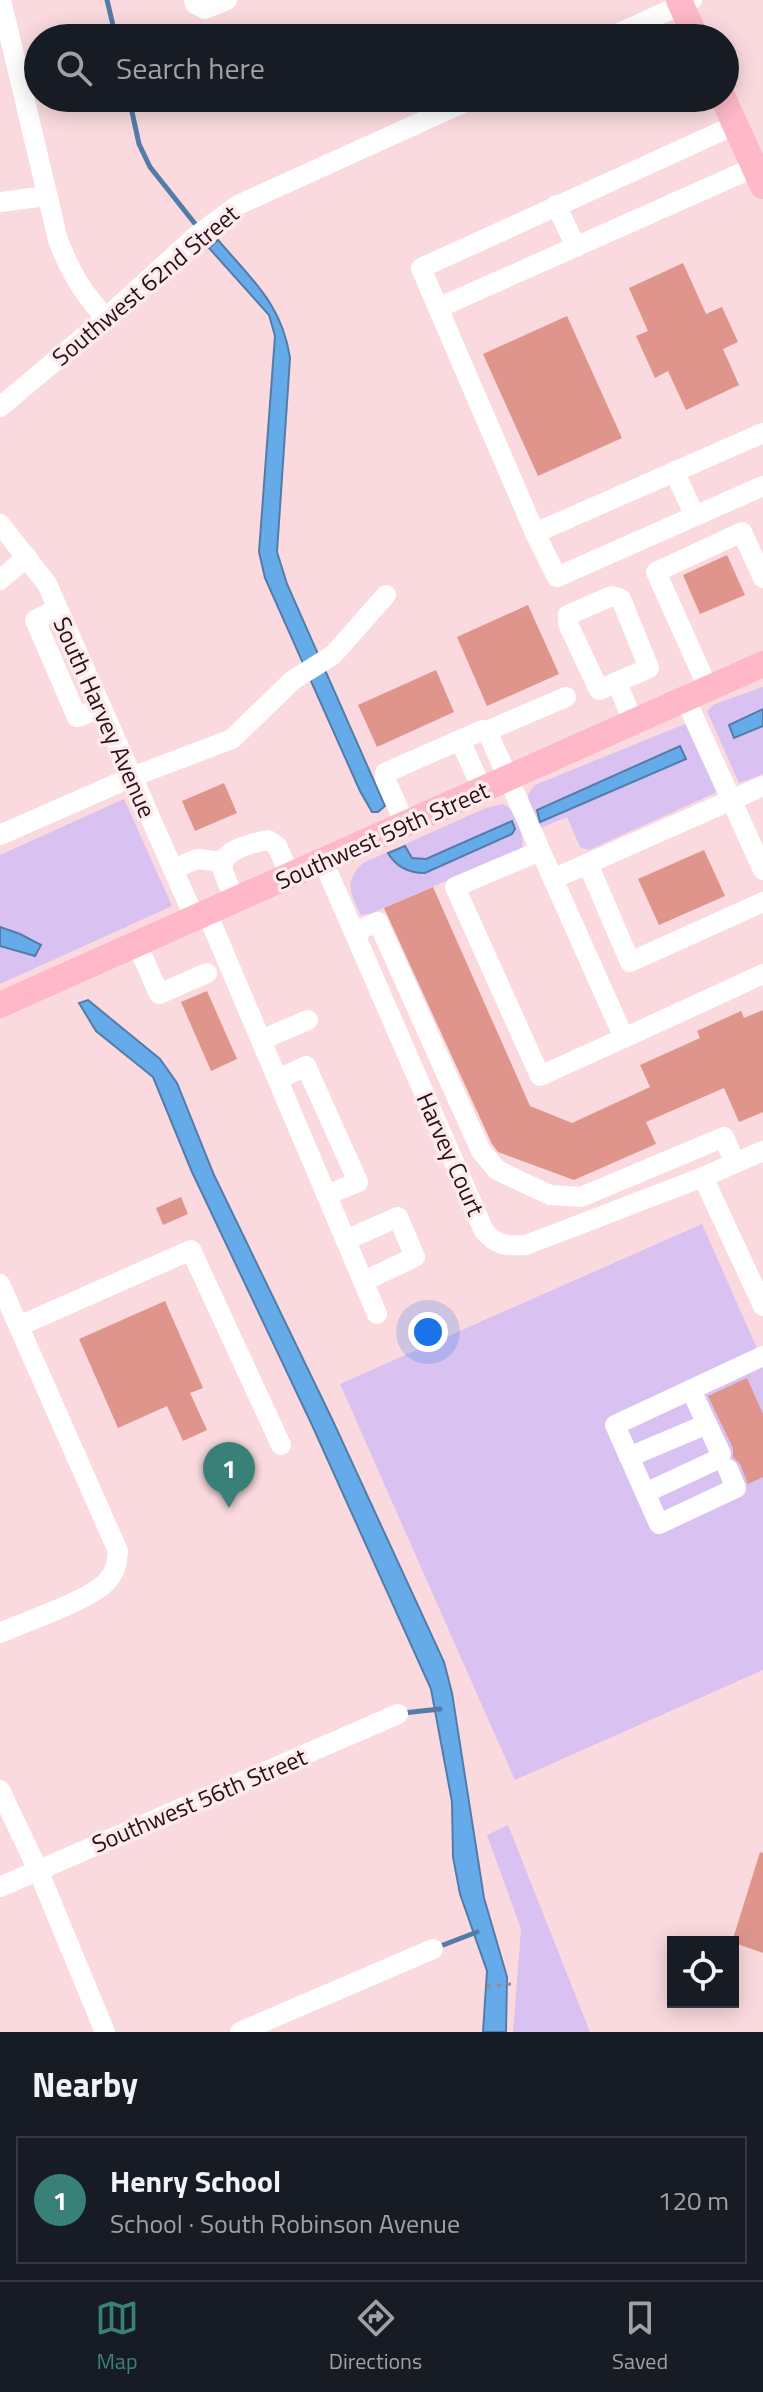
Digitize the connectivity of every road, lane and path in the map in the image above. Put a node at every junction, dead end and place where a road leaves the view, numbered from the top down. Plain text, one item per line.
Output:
1 (1, 0) edge
2 (227, 0) edge
3 (684, 2) edge
4 (200, 5) edge
5 (638, 24) edge
6 (691, 24) edge
7 (24, 100) edge
8 (27, 112) edge
9 (443, 112) edge
10 (729, 112) edge
11 (735, 125) junction
12 (759, 176) edge
13 (46, 196) junction
14 (0, 202) edge
15 (556, 205) junction
16 (576, 247) junction
17 (438, 308) junction
18 (106, 318) junction
19 (0, 407) edge
20 (763, 433) edge
21 (674, 471) junction
22 (763, 486) edge
23 (695, 516) junction
24 (0, 524) edge
25 (535, 533) junction
26 (27, 557) junction
27 (763, 578) edge
28 (0, 580) edge
29 (386, 595) dead end
30 (763, 664) edge
31 (608, 686) junction
32 (697, 693) junction
33 (566, 697) dead end
34 (633, 722) junction
35 (487, 731) junction
36 (460, 740) junction
37 (132, 777) junction
38 (508, 778) junction
39 (763, 786) edge
40 (482, 789) junction
41 (732, 800) junction
42 (405, 824) junction
43 (0, 835) edge
44 (540, 851) junction
45 (323, 861) junction
46 (223, 862) junction
47 (588, 864) junction
48 (173, 869) junction
49 (763, 870) edge
50 (290, 876) junction
51 (553, 879) junction
52 (236, 900) junction
53 (763, 902) edge
54 (201, 916) junction
55 (354, 932) junction
56 (137, 944) junction
57 (207, 973) dead end
58 (763, 974) edge
59 (0, 1005) edge
60 (308, 1020) dead end
61 (624, 1038) junction
62 (261, 1040) junction
63 (278, 1079) junction
64 (324, 1107) junction
65 (295, 1120) junction
66 (342, 1147) junction
67 (763, 1151) edge
68 (312, 1159) junction
69 (735, 1163) junction
70 (703, 1177) junction
71 (327, 1195) junction
72 (346, 1240) junction
73 (364, 1281) junction
74 (0, 1284) edge
75 (763, 1306) edge
76 (377, 1314) dead end
77 (19, 1326) junction
78 (763, 1356) edge
79 (691, 1390) junction
80 (707, 1424) junction
81 (281, 1445) dead end
82 (629, 1457) junction
83 (721, 1461) junction
84 (645, 1493) junction
85 (0, 1633) edge
86 (398, 1714) dead end
87 (0, 1790) edge
88 (38, 1870) junction
89 (0, 1887) edge
90 (433, 1949) dead end
91 (511, 1984) dead end
92 (487, 1986) dead end
93 (105, 2032) edge
94 (240, 2032) edge

1 - 7 street
2 - 4 street
3 - 5 street
3 - 6 main road
8 - 13 street
9 - 18 street, Southwest 62nd Street
10 - 11 main road
11 - 12 main road
11 - 15 street
12 - 16 street
13 - 14 street
13 - 18 street
15 - 16 street
15 - 17 street
16 - 17 street
17 - 25 street
18 - 19 street, Southwest 62nd Street
20 - 21 street
21 - 23 street
21 - 25 street
22 - 23 street
23 - 25 street
24 - 26 street, South Harvey Avenue
26 - 28 street
26 - 37 street, South Harvey Avenue
27 - 32 street
29 - 37 street
30 - 32 main road, Southwest 59th Street
31 - 31 street
31 - 34 street
32 - 34 main road, Southwest 59th Street
32 - 41 street
33 - 35 street
34 - 38 main road, Southwest 59th Street
35 - 36 street
35 - 38 street
36 - 40 street
36 - 42 street
37 - 43 street
37 - 48 street, South Harvey Avenue
38 - 40 main road, Southwest 59th Street
38 - 44 street
39 - 41 street
40 - 42 main road, Southwest 59th Street
41 - 47 street
41 - 49 street
42 - 45 main road, Southwest 59th Street
44 - 51 street
44 - 61 street
45 - 50 main road, Southwest 59th Street
45 - 55 street, Harvey Court
46 - 48 street
46 - 50 street
46 - 52 street
47 - 51 street
47 - 53 street
48 - 54 street, South Harvey Avenue
50 - 52 main road, Southwest 59th Street
51 - 61 street
52 - 54 main road, Southwest 59th Street
54 - 56 main road, Southwest 59th Street
54 - 62 street, South Harvey Avenue
55 - 69 street
55 - 70 street, Harvey Court
56 - 57 street
56 - 59 main road, Southwest 59th Street
58 - 61 street
60 - 62 street
62 - 63 street, South Harvey Avenue
63 - 64 street
63 - 65 street, South Harvey Avenue
64 - 65 street
64 - 66 street
65 - 68 street, South Harvey Avenue
66 - 68 street
66 - 71 street
67 - 69 street
68 - 71 street, South Harvey Avenue
69 - 70 street
70 - 75 street
71 - 72 street, South Harvey Avenue
72 - 73 street, South Harvey Avenue
72 - 73 street
73 - 76 street, South Harvey Avenue
74 - 77 street
77 - 81 street
77 - 85 street
78 - 79 street
79 - 80 street
79 - 82 street
80 - 82 street
80 - 83 street
82 - 84 street
83 - 84 street
83 - 84 street
86 - 88 street, Southwest 56th Street
87 - 88 street
88 - 89 street, Southwest 56th Street
88 - 93 street
90 - 94 street
91 - 92 path

